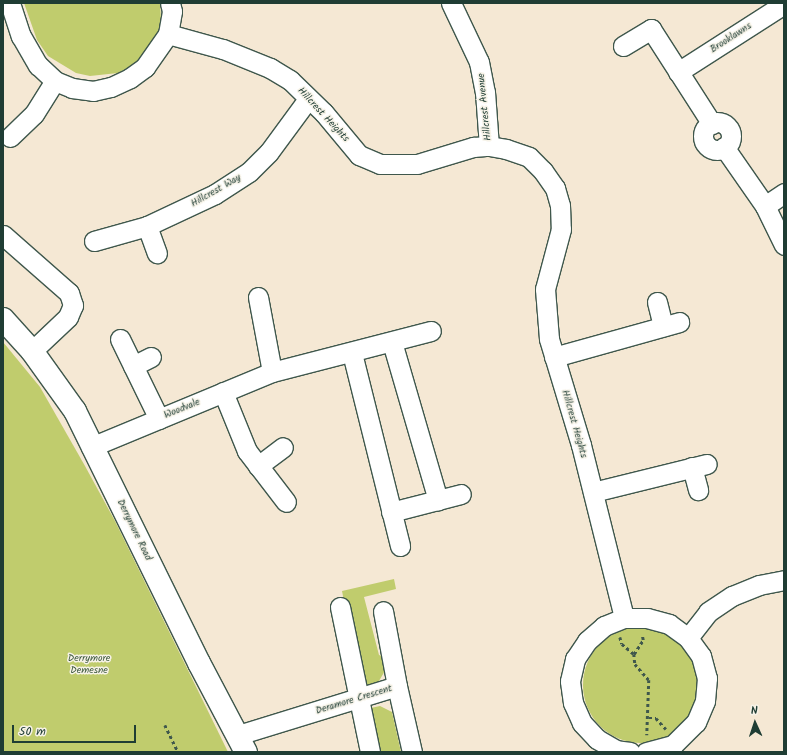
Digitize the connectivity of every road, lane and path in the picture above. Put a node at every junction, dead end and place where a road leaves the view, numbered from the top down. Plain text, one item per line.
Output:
1 (170, 3) edge
2 (451, 3) edge
3 (784, 4) edge
4 (8, 6) edge
5 (168, 34) junction
6 (623, 46) dead end
7 (678, 72) junction
8 (55, 81) junction
9 (308, 99) junction
10 (10, 137) dead end
11 (489, 146) junction
12 (784, 193) edge
13 (765, 206) junction
14 (148, 226) junction
15 (3, 235) edge
16 (94, 241) dead end
17 (784, 244) edge
18 (156, 253) dead end
19 (258, 297) dead end
20 (657, 302) dead end
21 (3, 319) edge
22 (431, 331) dead end
23 (120, 339) dead end
24 (392, 342) junction
25 (32, 350) junction
26 (352, 352) junction
27 (151, 357) dead end
28 (554, 357) junction
29 (133, 366) junction
30 (272, 372) junction
31 (223, 392) junction
32 (159, 419) junction
33 (91, 447) junction
34 (284, 447) dead end
35 (258, 466) junction
36 (698, 490) dead end
37 (593, 492) junction
38 (461, 494) dead end
39 (438, 500) junction
40 (286, 502) dead end
41 (391, 512) junction
42 (400, 546) dead end
43 (784, 580) edge
44 (340, 607) dead end
45 (384, 612) dead end
46 (621, 620) junction
47 (688, 638) junction
48 (397, 686) junction
49 (357, 699) junction
50 (165, 725) dead end
51 (242, 744) edge
52 (654, 751) edge
53 (178, 752) edge
54 (370, 752) edge
55 (412, 752) edge
56 (630, 752) edge

1 - 5 street
2 - 11 street, Hillcrest Avenue
3 - 7 street, Brooklawns
4 - 8 street
5 - 8 street
5 - 9 street, Hillcrest Heights
6 - 7 street
7 - 13 street
8 - 10 street
9 - 11 street, Hillcrest Heights
9 - 14 street, Hillcrest Way
11 - 28 street, Hillcrest Heights
12 - 13 street
13 - 17 street
14 - 16 street, Hillcrest Way
14 - 18 street
15 - 25 street
19 - 30 street
20 - 28 street
21 - 25 main road, Derrymore Road
22 - 24 street, Woodvale
23 - 29 street
24 - 26 street, Woodvale
24 - 39 street
25 - 33 main road, Derrymore Road
26 - 30 street, Woodvale
26 - 41 street
27 - 29 street
28 - 37 street, Hillcrest Heights
29 - 32 street
30 - 31 street, Woodvale
31 - 32 street, Woodvale
31 - 35 street
32 - 33 street, Woodvale
33 - 51 main road, Derrymore Road
34 - 35 street
35 - 40 street
36 - 37 street
37 - 46 street, Hillcrest Heights
38 - 39 street
39 - 41 street
41 - 42 street
43 - 47 street
44 - 49 street
45 - 48 street, Deramore Crescent
46 - 47 street
46 - 52 path
46 - 56 street
47 - 52 street
48 - 49 street, Deramore Crescent
48 - 55 street
49 - 51 street, Deramore Crescent
49 - 54 street
50 - 53 path

